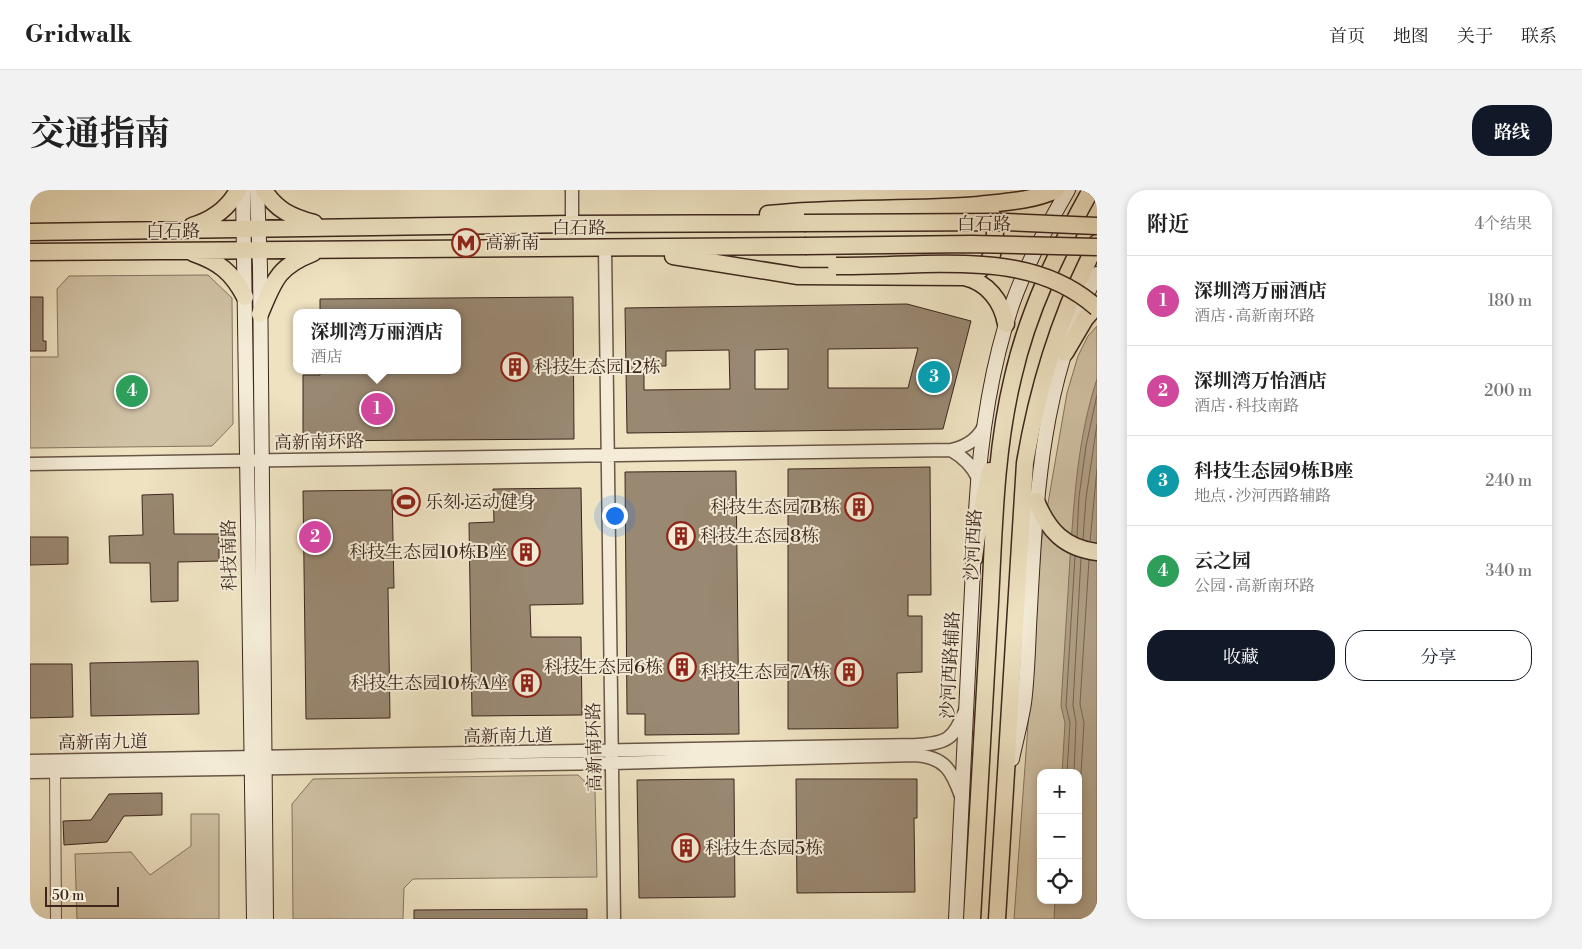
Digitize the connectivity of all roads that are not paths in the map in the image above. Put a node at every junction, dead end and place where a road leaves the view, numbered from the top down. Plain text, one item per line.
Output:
1 (238, 190) edge
2 (243, 190) edge
3 (257, 190) edge
4 (264, 190) edge
5 (572, 190) edge
6 (1056, 190) edge
7 (1068, 190) edge
8 (1092, 190) edge
9 (966, 206) junction
10 (699, 223) junction
11 (572, 224) junction
12 (1097, 226) edge
13 (340, 228) junction
14 (251, 229) junction
15 (183, 230) junction
16 (30, 232) edge
17 (1097, 243) edge
18 (1097, 247) edge
19 (605, 248) junction
20 (633, 249) junction
21 (184, 250) junction
22 (252, 250) junction
23 (321, 250) junction
24 (30, 252) edge
25 (743, 268) junction
26 (1097, 274) edge
27 (955, 276) junction
28 (245, 297) junction
29 (1097, 306) edge
30 (260, 314) junction
31 (1006, 324) junction
32 (1065, 353) junction
33 (1007, 401) junction
34 (984, 428) junction
35 (951, 450) junction
36 (608, 455) junction
37 (247, 461) junction
38 (261, 461) junction
39 (30, 464) edge
40 (978, 478) junction
41 (1036, 501) junction
42 (1097, 552) edge
43 (974, 558) junction
44 (967, 708) junction
45 (612, 757) junction
46 (30, 760) edge
47 (257, 763) junction
48 (55, 766) junction
49 (30, 772) edge
50 (961, 796) junction
51 (1004, 804) junction
52 (56, 919) edge
53 (254, 919) edge
54 (266, 919) edge
55 (614, 919) edge
56 (956, 919) edge
57 (972, 919) edge
58 (998, 919) edge

1 - 15 main road
2 - 14 main road, 科技南路
3 - 14 main road, 科技南路
4 - 13 main road
5 - 11 street
6 - 9 main road
7 - 31 main road, 沙河西路辅路
8 - 33 main road, 沙河西路
9 - 10 main road
9 - 27 main road
10 - 11 main road, 白石路
10 - 12 main road, 白石路, bridge
11 - 13 main road, 白石路
13 - 14 main road, 白石路
14 - 15 main road, 白石路
14 - 22 main road, 科技南路
15 - 16 main road, 白石路
17 - 51 main road
18 - 20 main road, 白石路, bridge
19 - 20 main road, 白石路
19 - 23 main road, 白石路
19 - 36 street, 高新南环路
20 - 25 main road
21 - 22 main road, 白石路
21 - 24 main road, 白石路
21 - 28 main road
22 - 23 main road, 白石路
22 - 28 main road, 科技南路
22 - 30 main road, 科技南路
23 - 30 main road
25 - 27 main road
25 - 29 main road, bridge
26 - 32 main road
27 - 31 main road
28 - 37 main road, 科技南路
29 - 32 main road
30 - 38 main road, 科技南路
31 - 34 main road, 沙河西路辅路
32 - 41 main road
33 - 43 main road
33 - 57 main road, 沙河西路
34 - 35 street
34 - 40 main road, 沙河西路辅路
35 - 36 street
35 - 40 street
36 - 38 street, 高新南环路
36 - 45 street, 高新南环路
37 - 38 street, 高新南环路
37 - 39 street, 高新南环路
37 - 47 main road, 科技南路
38 - 47 main road, 科技南路
40 - 43 main road, 沙河西路辅路
41 - 42 main road
41 - 51 main road
43 - 44 main road, 沙河西路辅路
44 - 45 street, 高新南九道
44 - 50 main road, 沙河西路辅路
45 - 47 street, 高新南九道
45 - 50 street, 高新南九道
45 - 55 street, 高新南环路
46 - 48 street, 高新南九道
47 - 48 street, 高新南九道
47 - 53 main road, 科技南路
47 - 54 main road, 科技南路
48 - 49 street, 高新南九道
48 - 52 street
50 - 56 main road, 沙河西路辅路
51 - 58 main road

